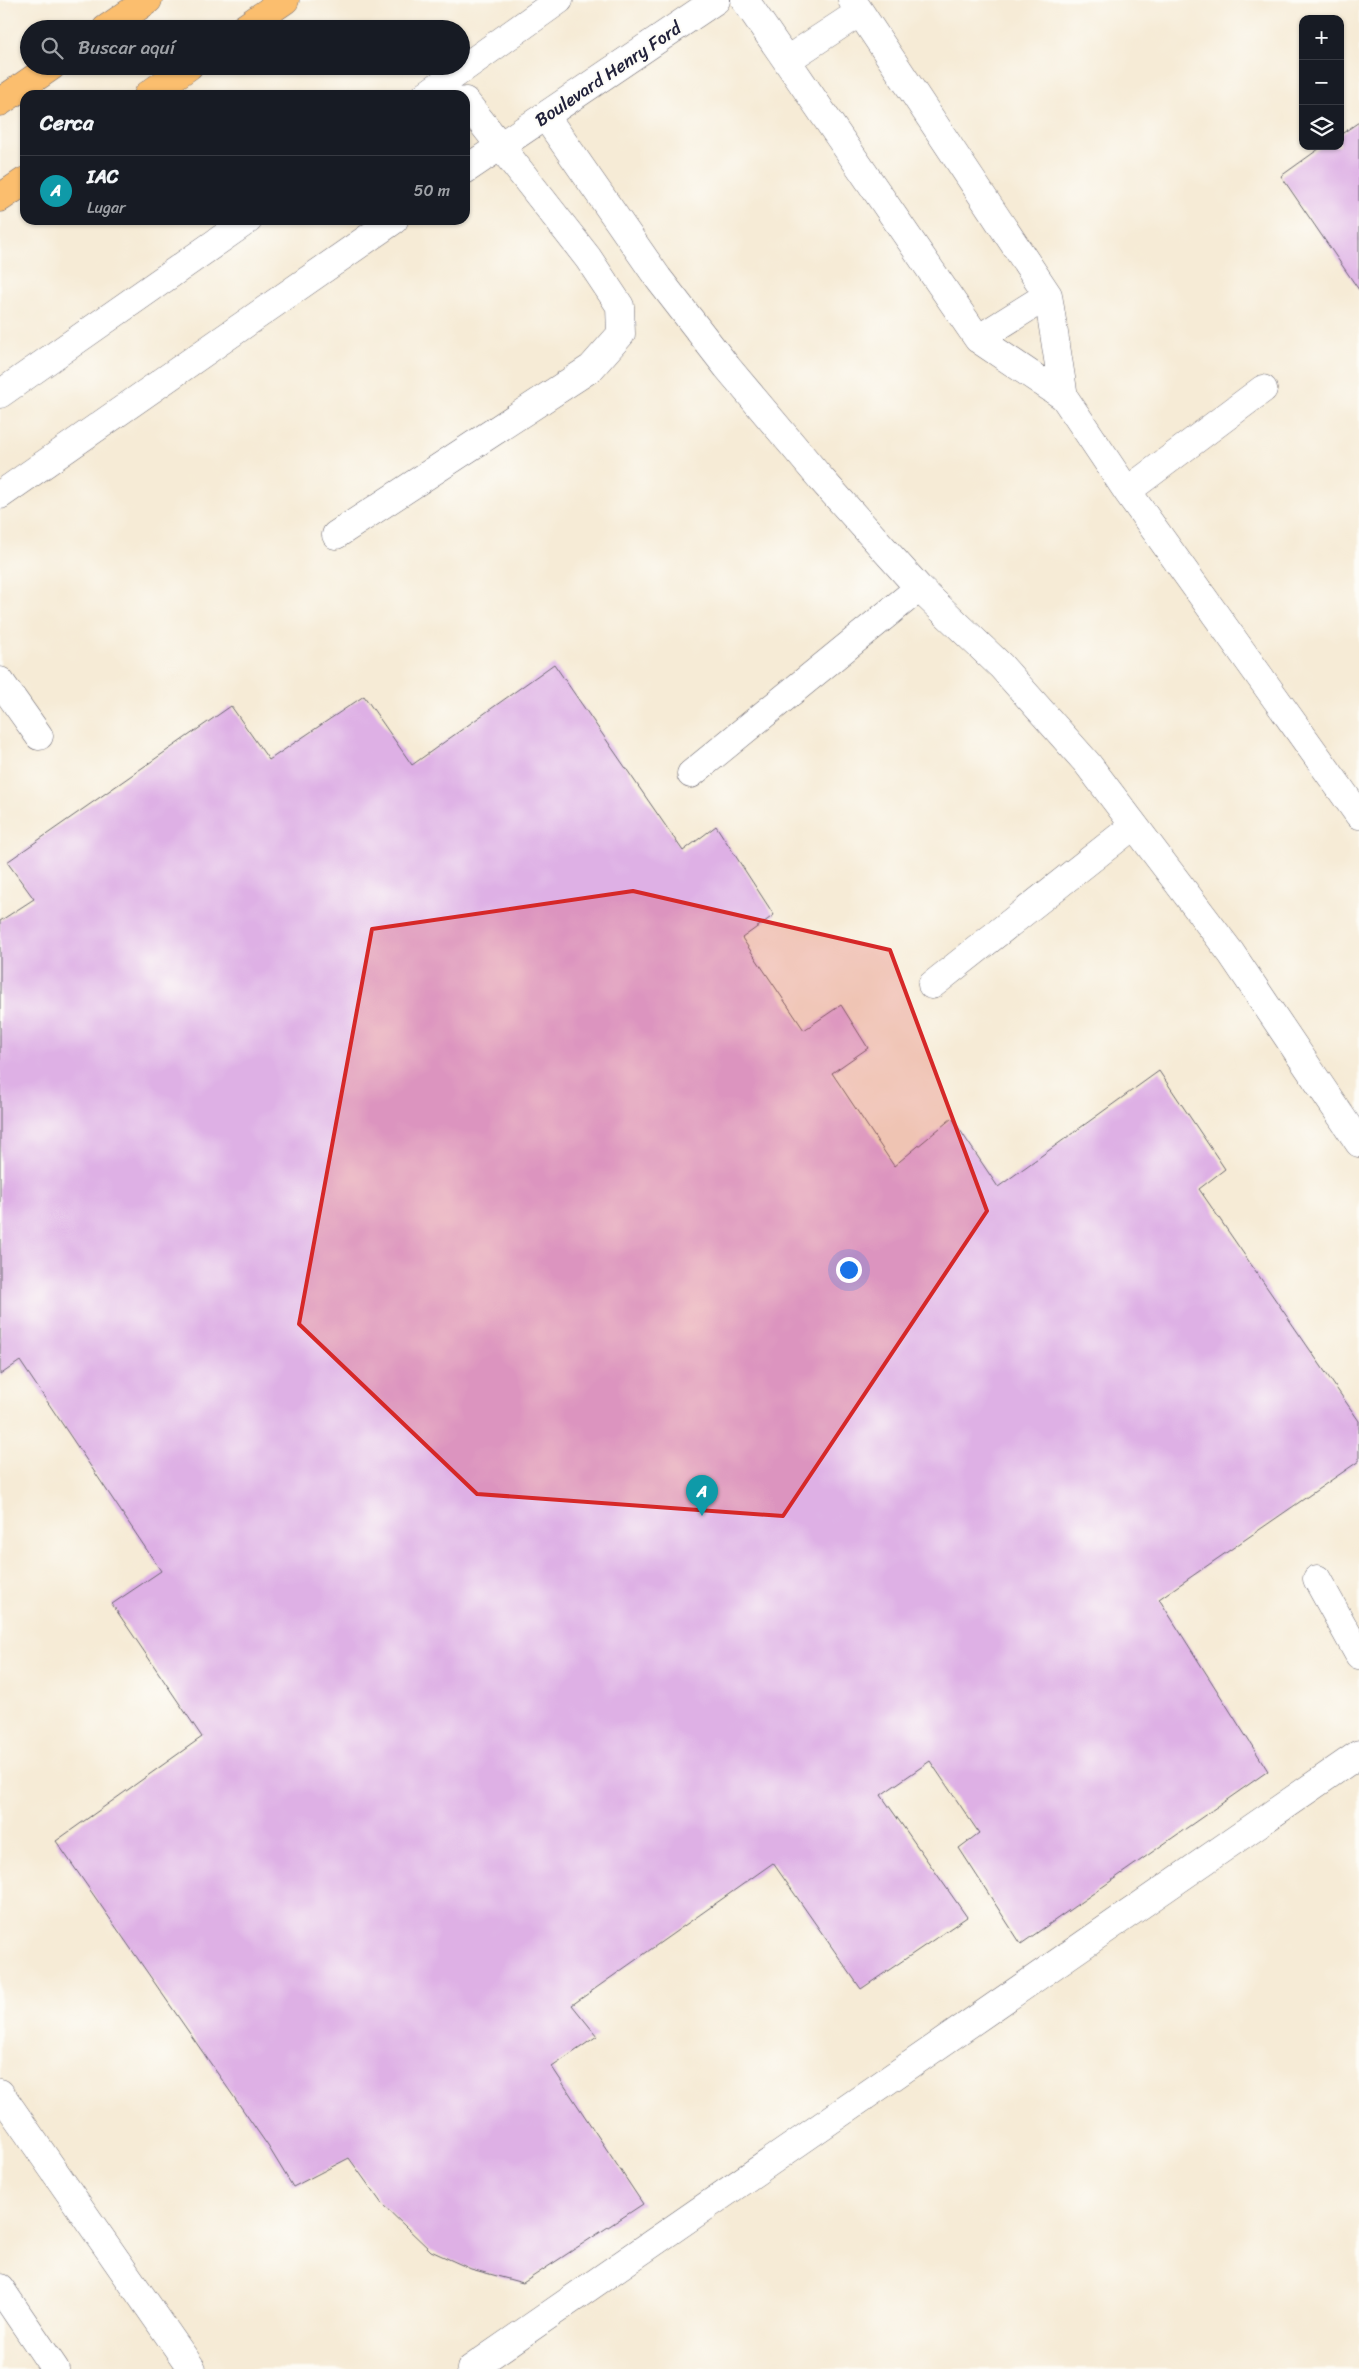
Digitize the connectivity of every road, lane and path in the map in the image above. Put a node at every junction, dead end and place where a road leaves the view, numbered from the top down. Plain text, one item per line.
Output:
1 (148, 0) edge
2 (284, 0) edge
3 (560, 0) edge
4 (716, 0) edge
5 (745, 0) edge
6 (856, 6) edge
7 (119, 20) edge
8 (256, 20) edge
9 (787, 60) junction
10 (39, 75) edge
11 (176, 75) edge
12 (469, 75) edge
13 (470, 75) edge
14 (455, 87) edge
15 (155, 90) edge
16 (0, 102) edge
17 (470, 108) edge
18 (546, 117) junction
19 (499, 146) junction
20 (470, 166) edge
21 (20, 184) edge
22 (0, 198) edge
23 (241, 225) edge
24 (387, 225) edge
25 (1048, 294) junction
26 (978, 339) junction
27 (1263, 388) dead end
28 (0, 394) edge
29 (1064, 397) junction
30 (1127, 491) junction
31 (0, 495) edge
32 (336, 535) dead end
33 (919, 588) junction
34 (0, 681) edge
35 (39, 736) dead end
36 (691, 774) dead end
37 (1359, 815) edge
38 (1133, 826) junction
39 (932, 985) dead end
40 (1359, 1143) edge
41 (1317, 1579) dead end
42 (1359, 1655) edge
43 (1359, 1754) edge
44 (0, 2093) edge
45 (0, 2288) edge
46 (55, 2369) edge
47 (192, 2369) edge
48 (471, 2369) edge

1 - 7 highway
2 - 8 highway
3 - 13 street
4 - 18 street, Boulevard Henry Ford
5 - 9 street
6 - 9 street
6 - 25 street
9 - 26 street
10 - 16 highway
11 - 15 highway
12 - 14 street
17 - 19 street
18 - 19 street, Boulevard Henry Ford
18 - 33 street
19 - 20 street, Boulevard Henry Ford
19 - 32 street
21 - 22 highway
23 - 28 street
24 - 31 street
25 - 26 street
25 - 29 street
26 - 29 street
27 - 30 street
29 - 30 street
30 - 37 street
33 - 36 street
33 - 38 street
34 - 35 street
38 - 39 street
38 - 40 street
41 - 42 street
43 - 48 street
44 - 47 street
45 - 46 street

